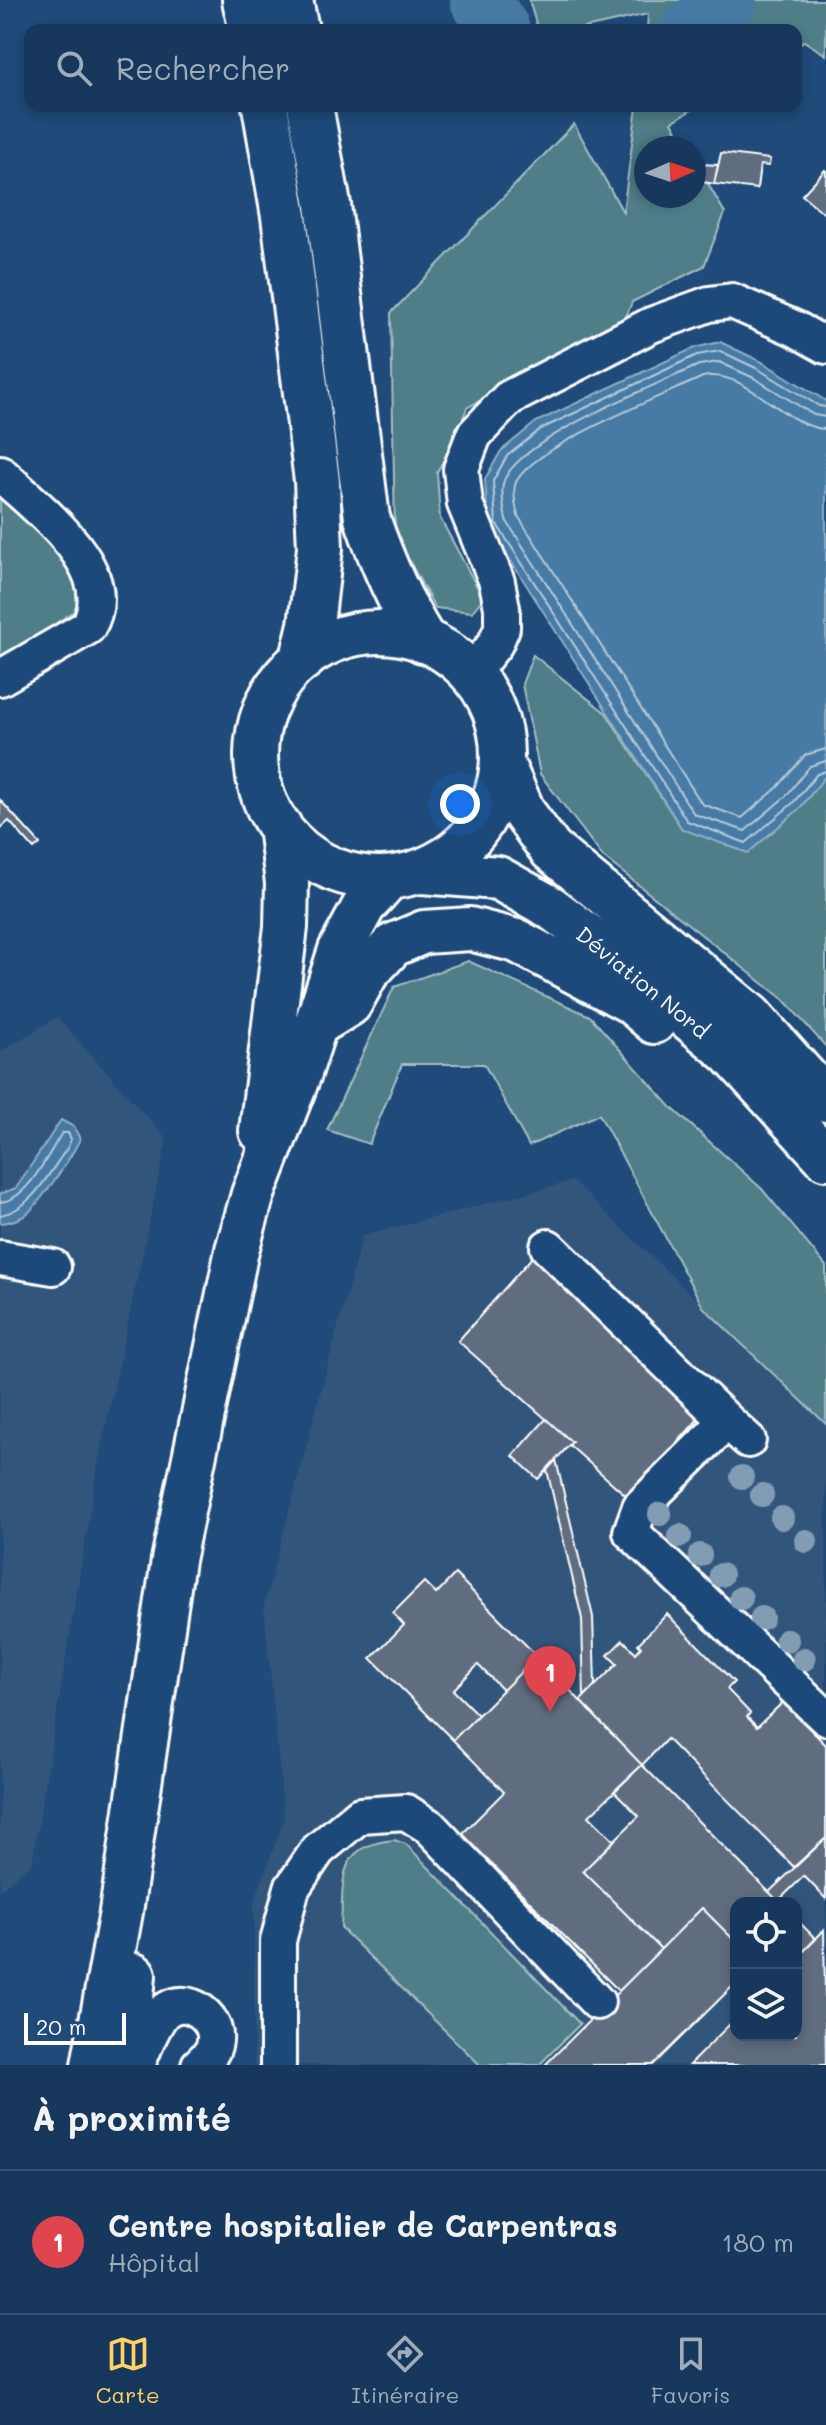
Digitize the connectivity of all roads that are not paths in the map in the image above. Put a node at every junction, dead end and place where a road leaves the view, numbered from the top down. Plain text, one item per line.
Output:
1 (245, 0) edge
2 (290, 0) edge
3 (251, 24) edge
4 (295, 24) edge
5 (266, 112) edge
6 (311, 112) edge
7 (826, 346) edge
8 (0, 473) edge
9 (423, 640) junction
10 (303, 658) junction
11 (471, 674) junction
12 (0, 678) edge
13 (502, 763) junction
14 (280, 826) junction
15 (405, 876) junction
16 (315, 1026) junction
17 (712, 1038) junction
18 (826, 1100) edge
19 (826, 1158) edge
20 (253, 1194) junction
21 (548, 1247) dead end
22 (0, 1258) edge
23 (53, 1267) dead end
24 (826, 1718) edge
25 (121, 1912) junction
26 (597, 2002) dead end
27 (93, 2065) edge
28 (126, 2065) edge
29 (137, 2065) edge
30 (199, 2065) edge
31 (278, 2065) edge

1 - 3 highway
2 - 4 highway
5 - 10 highway
6 - 9 highway
7 - 11 street
8 - 12 street
9 - 10 main road
9 - 11 main road
10 - 14 main road
11 - 13 main road
13 - 15 main road
13 - 18 main road, Déviation Nord
14 - 15 main road
14 - 20 main road
15 - 16 main road
15 - 17 main road, Déviation Nord
16 - 17 main road
16 - 20 main road
17 - 19 main road, Déviation Nord
20 - 25 main road
21 - 24 street
22 - 23 street
25 - 27 main road
25 - 28 main road
26 - 31 street
29 - 30 street

